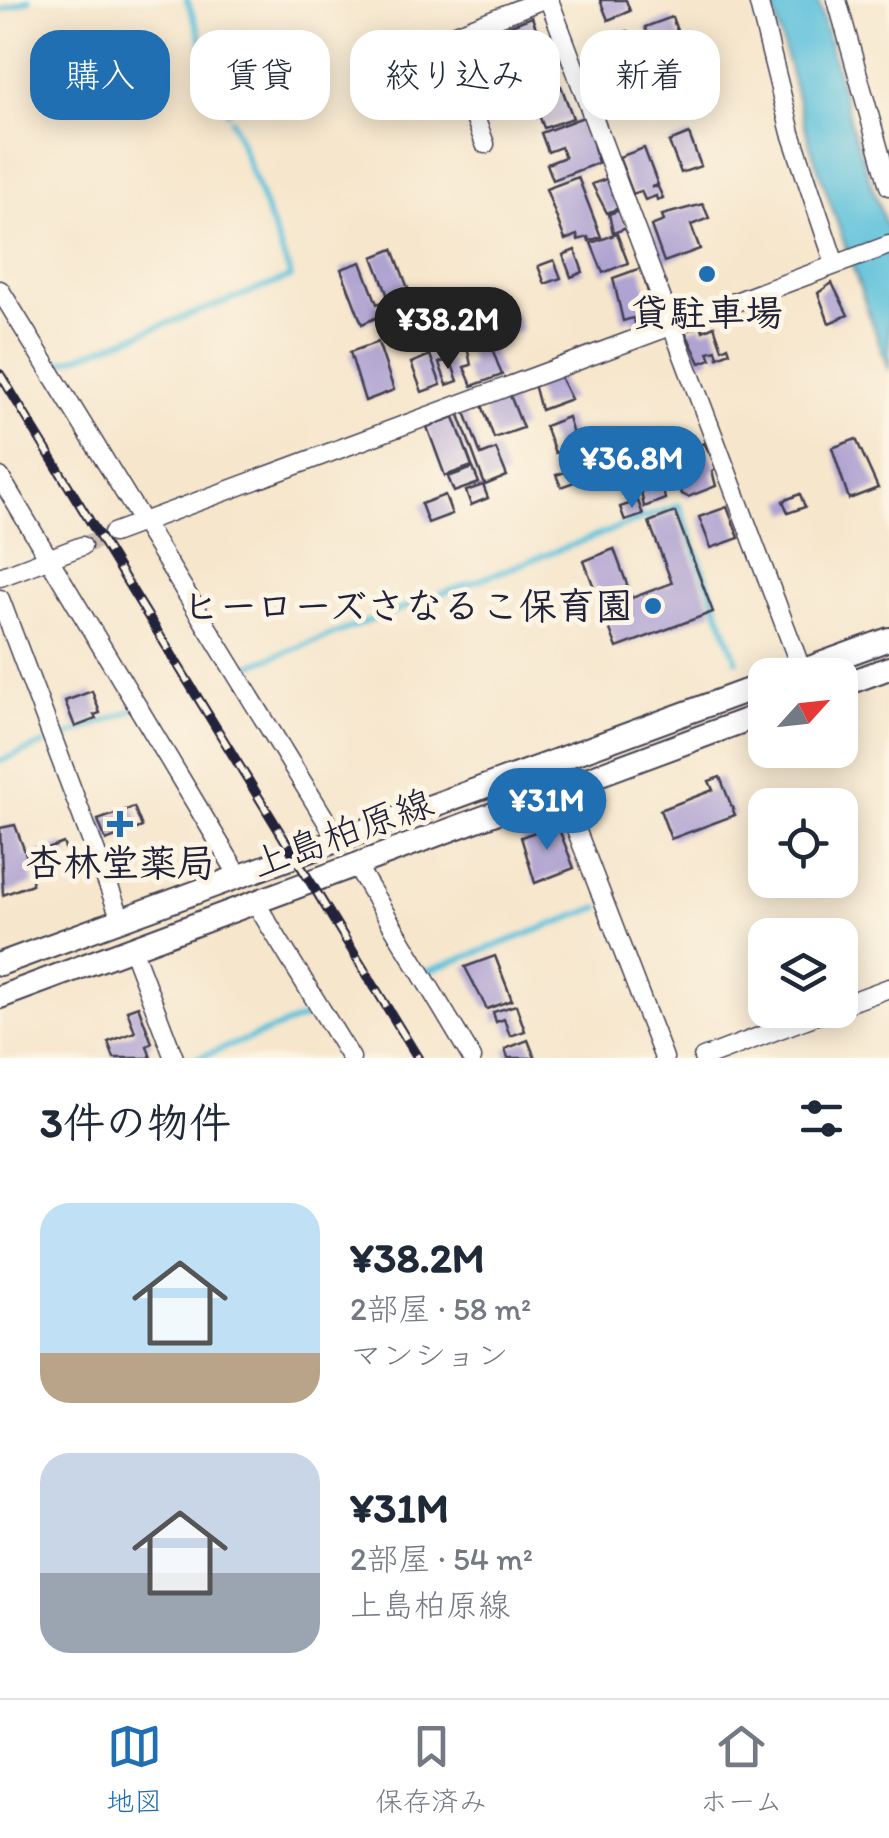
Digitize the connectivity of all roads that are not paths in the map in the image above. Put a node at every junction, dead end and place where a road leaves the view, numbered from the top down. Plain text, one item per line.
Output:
1 (541, 0) edge
2 (549, 0) edge
3 (758, 0) edge
4 (837, 0) edge
5 (484, 144) dead end
6 (889, 186) edge
7 (889, 245) edge
8 (837, 263) junction
9 (0, 290) edge
10 (671, 323) junction
11 (0, 477) edge
12 (144, 521) junction
13 (113, 534) tunnel mouth
14 (82, 546) tunnel mouth
15 (50, 558) junction
16 (0, 578) edge
17 (0, 599) edge
18 (889, 639) edge
19 (791, 658) edge
20 (837, 658) edge
21 (889, 668) edge
22 (858, 679) edge
23 (748, 690) edge
24 (748, 719) edge
25 (560, 790) junction
26 (338, 840) junction
27 (356, 865) junction
28 (239, 876) junction
29 (255, 902) junction
30 (121, 919) junction
31 (132, 948) junction
32 (0, 964) edge
33 (889, 988) edge
34 (0, 997) edge
35 (858, 999) edge
36 (782, 1028) edge
37 (174, 1058) edge
38 (350, 1058) edge
39 (472, 1058) edge
40 (664, 1058) edge
41 (703, 1058) edge

1 - 5 street
2 - 10 street
3 - 8 street
4 - 6 street
7 - 8 street
8 - 10 street
9 - 12 street
10 - 12 street
10 - 19 street
11 - 15 street
12 - 13 street
12 - 26 street
14 - 15 street
15 - 16 street
15 - 28 street
17 - 30 street
18 - 20 street
21 - 22 street
23 - 26 street, 上島柏原線
24 - 25 street, 上島柏原線
25 - 27 street, 上島柏原線
25 - 40 street
26 - 28 street, 上島柏原線
27 - 29 street, 上島柏原線
27 - 39 street
28 - 30 street, 上島柏原線
29 - 31 street, 上島柏原線
29 - 38 street
30 - 32 street, 上島柏原線
31 - 34 street, 上島柏原線
31 - 37 street
33 - 35 street
36 - 41 street

